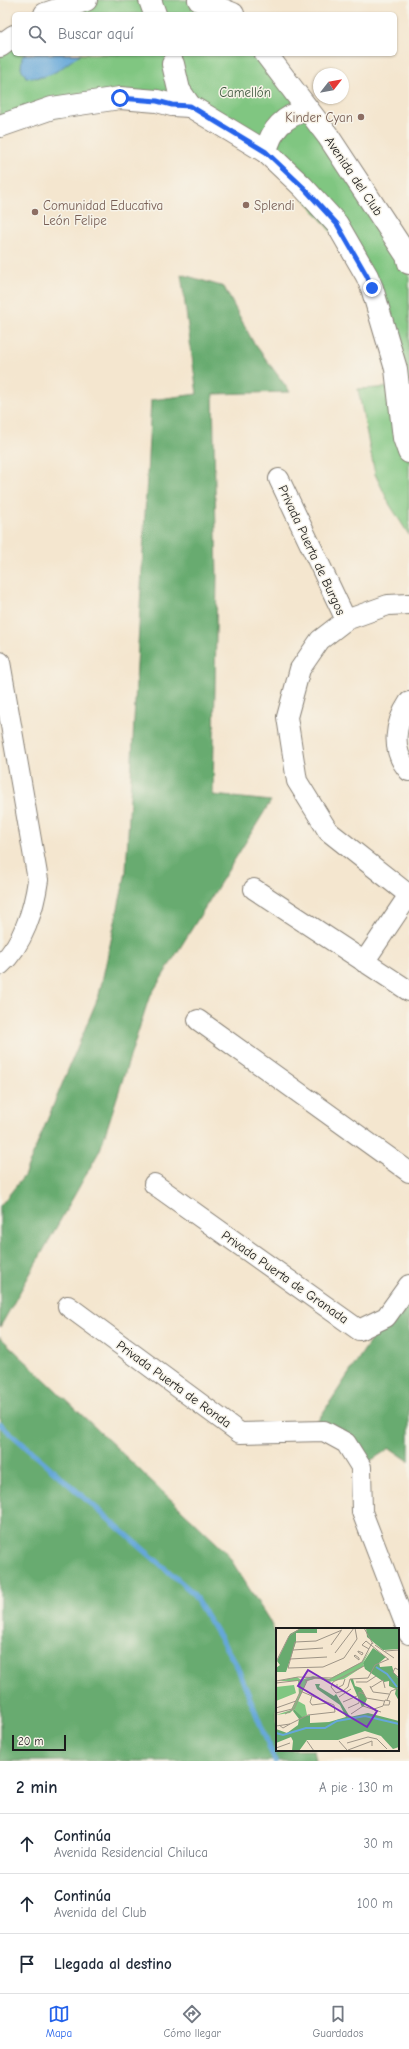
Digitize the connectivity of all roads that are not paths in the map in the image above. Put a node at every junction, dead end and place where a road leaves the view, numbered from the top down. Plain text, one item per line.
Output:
1 (150, 0) edge
2 (198, 0) edge
3 (81, 1) edge
4 (226, 6) edge
5 (51, 12) edge
6 (154, 12) edge
7 (12, 37) edge
8 (0, 46) edge
9 (267, 56) edge
10 (171, 59) edge
11 (190, 106) junction
12 (307, 110) junction
13 (0, 126) edge
14 (266, 152) junction
15 (409, 263) edge
16 (409, 452) edge
17 (279, 479) dead end
18 (409, 604) edge
19 (346, 620) junction
20 (0, 662) edge
21 (409, 702) edge
22 (0, 747) edge
23 (19, 771) junction
24 (409, 771) edge
25 (254, 889) dead end
26 (409, 895) edge
27 (364, 962) junction
28 (0, 965) edge
29 (409, 991) edge
30 (198, 1020) dead end
31 (409, 1172) edge
32 (154, 1184) dead end
33 (409, 1285) edge
34 (68, 1306) dead end
35 (409, 1634) edge

1 - 6 street
2 - 4 street
3 - 5 street
7 - 8 street
9 - 12 street, Avenida del Club
10 - 11 street
11 - 13 street
11 - 14 street
12 - 14 street
12 - 15 street, Avenida del Club
14 - 16 street
17 - 19 street, Privada Puerta de Burgos
18 - 19 street
19 - 26 street
20 - 23 street
21 - 24 street
22 - 23 street
23 - 28 street
25 - 27 street
26 - 27 street
27 - 29 street
30 - 31 street
32 - 33 street, Privada Puerta de Granada
34 - 35 street, Privada Puerta de Ronda

